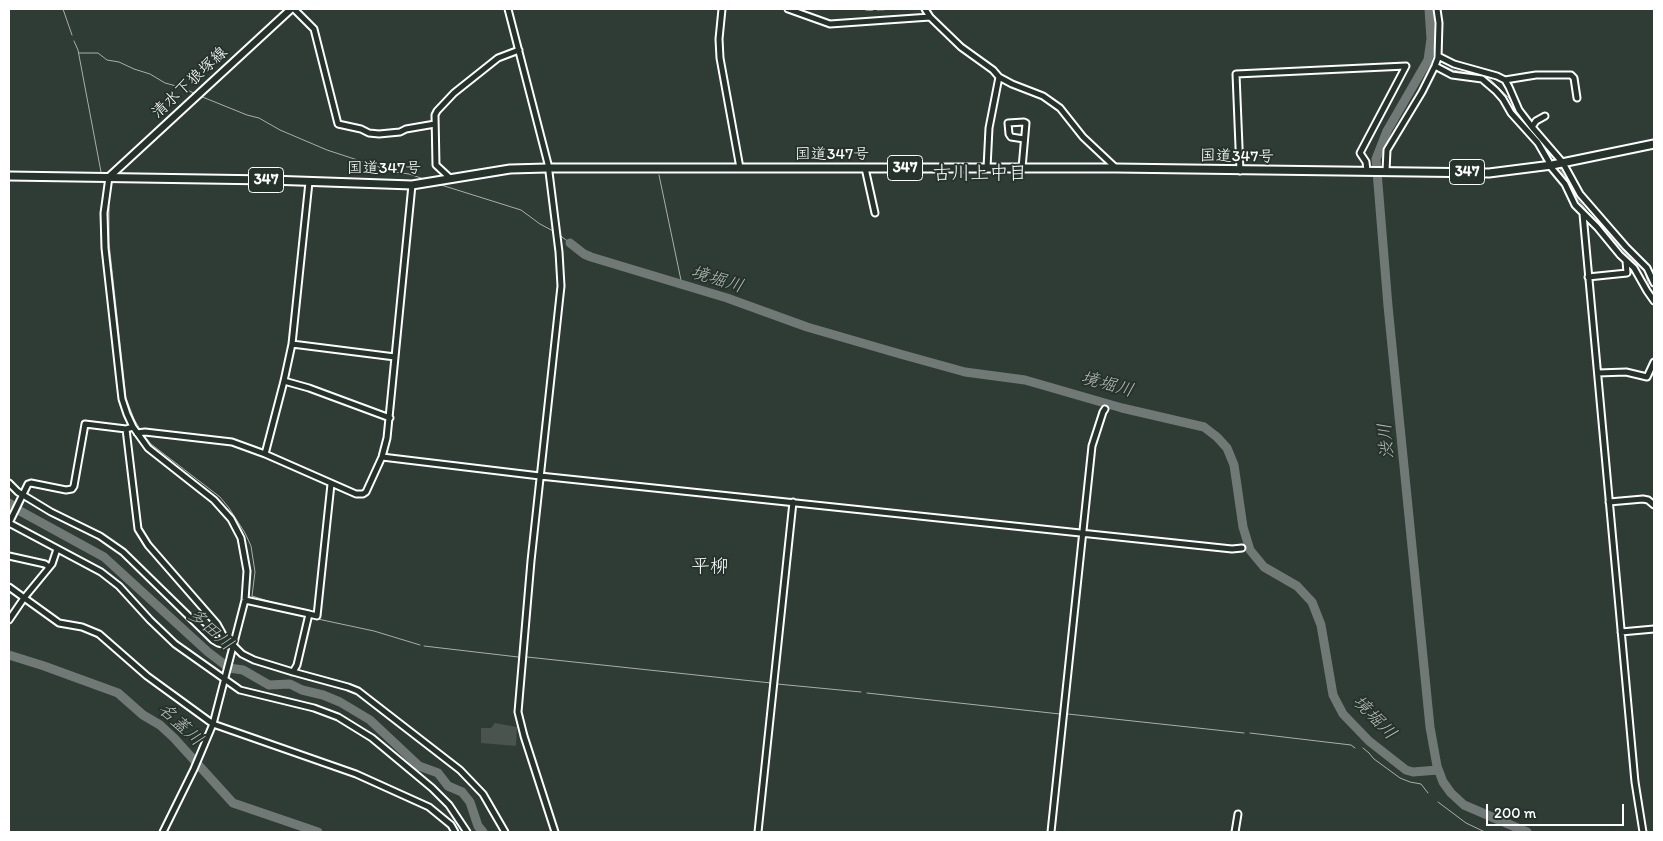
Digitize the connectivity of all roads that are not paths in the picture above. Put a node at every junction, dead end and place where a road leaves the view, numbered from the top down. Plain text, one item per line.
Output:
1 (292, 9) edge
2 (508, 9) edge
3 (722, 9) edge
4 (788, 9) edge
5 (925, 9) edge
6 (1437, 9) edge
7 (930, 17) junction
8 (519, 50) junction
9 (1437, 61) junction
10 (1000, 77) junction
11 (1505, 80) junction
12 (1577, 98) dead end
13 (1545, 116) dead end
14 (435, 124) junction
15 (1532, 127) junction
16 (1024, 139) dead end
17 (1654, 144) edge
18 (1556, 164) junction
19 (547, 168) junction
20 (740, 168) junction
21 (865, 168) junction
22 (987, 168) junction
23 (1022, 168) junction
24 (1116, 168) junction
25 (1240, 170) junction
26 (1368, 171) junction
27 (1384, 171) junction
28 (9, 176) edge
29 (109, 177) junction
30 (450, 178) junction
31 (309, 182) junction
32 (412, 185) junction
33 (875, 213) dead end
34 (1583, 214) junction
35 (1626, 262) junction
36 (1588, 277) junction
37 (1654, 283) edge
38 (1654, 301) edge
39 (292, 344) junction
40 (395, 357) junction
41 (1654, 362) edge
42 (1598, 372) junction
43 (284, 381) junction
44 (1105, 409) dead end
45 (390, 418) junction
46 (133, 427) junction
47 (126, 429) junction
48 (140, 433) junction
49 (265, 454) junction
50 (382, 457) junction
51 (540, 476) junction
52 (9, 483) edge
53 (331, 484) junction
54 (23, 495) junction
55 (793, 502) junction
56 (1609, 502) junction
57 (1654, 505) edge
58 (9, 522) edge
59 (1083, 532) junction
60 (1242, 548) dead end
61 (57, 549) junction
62 (9, 556) edge
63 (49, 567) junction
64 (9, 586) edge
65 (24, 598) junction
66 (245, 600) junction
67 (309, 614) junction
68 (9, 620) edge
69 (1654, 629) edge
70 (1621, 632) junction
71 (223, 644) junction
72 (233, 648) junction
73 (293, 672) junction
74 (226, 677) junction
75 (213, 724) junction
76 (1238, 814) dead end
77 (163, 832) edge
78 (456, 832) edge
79 (467, 832) edge
80 (505, 832) edge
81 (555, 832) edge
82 (758, 832) edge
83 (1051, 832) edge
84 (1236, 832) edge
85 (1643, 832) edge

1 - 14 street
1 - 29 main road, 清水下狼塚線
2 - 8 street
3 - 20 street
4 - 7 street
5 - 7 street
6 - 9 street
7 - 10 street
8 - 14 street
8 - 19 street
9 - 11 street
9 - 18 street
9 - 27 street
10 - 22 street
10 - 24 street
11 - 12 street
11 - 15 street
13 - 15 street
14 - 30 street
15 - 18 street
16 - 23 street
17 - 18 highway, 国道347号 / 347
18 - 27 highway, 国道347号 / 347
18 - 34 street
18 - 37 street
19 - 20 highway, 国道347号 / 347
19 - 30 highway, 国道347号 / 347
19 - 51 street
20 - 21 highway, 国道347号 / 347
21 - 22 highway, 国道347号 / 347
21 - 33 street
22 - 23 highway, 国道347号 / 347
23 - 24 highway, 国道347号 / 347
24 - 25 highway, 国道347号 / 347
25 - 26 highway, 国道347号 / 347
25 - 26 street
26 - 27 highway, 国道347号 / 347
28 - 29 highway, 国道347号 / 347
29 - 31 highway, 国道347号 / 347
29 - 46 street
30 - 32 highway, 国道347号 / 347
31 - 32 highway, 国道347号 / 347
31 - 39 street
32 - 40 street
34 - 35 street
34 - 36 street
35 - 36 street
35 - 38 street
36 - 42 street
39 - 40 street
39 - 43 street
40 - 45 street
41 - 42 street
42 - 56 street
43 - 45 street
43 - 49 street
44 - 59 street
45 - 50 street
46 - 47 street
46 - 48 street
47 - 54 street
47 - 71 street
48 - 49 street
48 - 66 street
49 - 53 street
50 - 51 street
50 - 53 street
51 - 55 street
51 - 81 street
52 - 54 street
53 - 67 street
54 - 58 street
54 - 71 street
55 - 59 street
55 - 82 street
56 - 57 street
56 - 70 street
58 - 61 street
59 - 60 street
59 - 83 street
61 - 63 street
61 - 74 street
62 - 63 street
63 - 65 street
64 - 65 street
65 - 68 street
65 - 75 street
66 - 67 street
66 - 72 street
67 - 73 street
69 - 70 street
70 - 85 street
71 - 72 street
72 - 73 street
72 - 74 street
73 - 80 street
74 - 75 street
74 - 79 street
75 - 77 street
75 - 78 street
76 - 84 street

